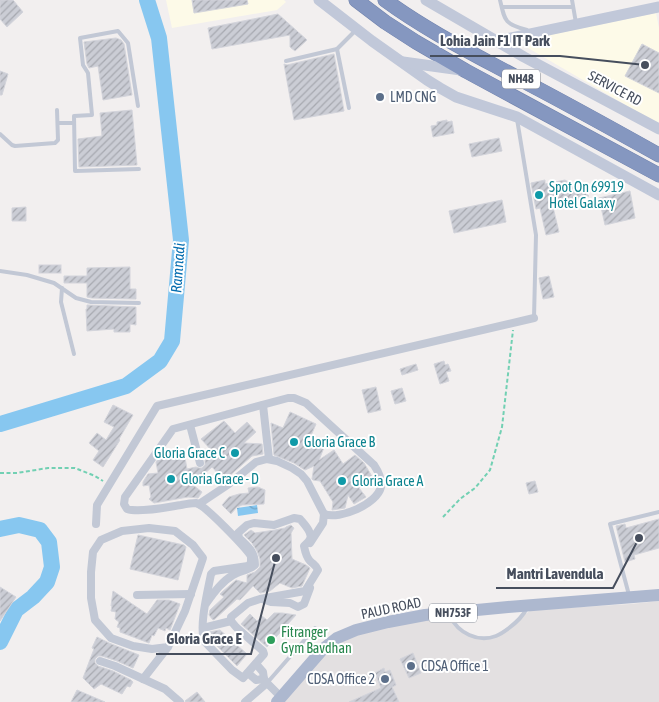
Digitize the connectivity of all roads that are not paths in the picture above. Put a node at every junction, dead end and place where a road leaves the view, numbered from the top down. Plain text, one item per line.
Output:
1 (319, 0) edge
2 (356, 0) edge
3 (385, 0) edge
4 (426, 0) edge
5 (500, 0) edge
6 (572, 0) edge
7 (502, 7) junction
8 (573, 7) junction
9 (659, 7) edge
10 (576, 24) junction
11 (356, 30) junction
12 (537, 32) junction
13 (496, 41) junction
14 (337, 49) junction
15 (286, 61) dead end
16 (401, 61) junction
17 (466, 71) junction
18 (138, 106) dead end
19 (349, 108) dead end
20 (57, 110) dead end
21 (517, 117) junction
22 (58, 123) junction
23 (74, 123) junction
24 (659, 129) edge
25 (0, 134) edge
26 (659, 155) edge
27 (139, 169) dead end
28 (659, 175) edge
29 (659, 195) edge
30 (0, 271) edge
31 (62, 288) junction
32 (139, 303) dead end
33 (534, 318) joint
34 (74, 354) dead end
35 (263, 405) junction
36 (190, 425) junction
37 (270, 459) junction
38 (200, 463) dead end
39 (200, 504) junction
40 (659, 512) edge
41 (324, 514) junction
42 (96, 524) dead end
43 (191, 594) junction
44 (137, 595) dead end
45 (659, 595) edge
46 (630, 597) junction
47 (260, 599) junction
48 (205, 605) junction
49 (528, 606) junction
50 (449, 613) junction
51 (231, 621) junction
52 (202, 628) junction
53 (315, 628) dead end
54 (168, 647) junction
55 (100, 660) dead end
56 (256, 664) junction
57 (248, 673) junction
58 (143, 679) junction
59 (265, 681) junction
60 (279, 699) edge
61 (180, 702) edge
62 (245, 702) edge

1 - 11 street
2 - 17 highway, NH48
3 - 26 highway, NH48
4 - 13 street, SERVICE RD
5 - 7 lane
6 - 8 lane
7 - 8 lane
7 - 12 lane
8 - 10 lane
9 - 10 street
10 - 12 street
11 - 14 lane
11 - 16 street
12 - 13 street
13 - 24 street, SERVICE RD
14 - 15 lane
14 - 19 lane
16 - 17 street
16 - 21 street
17 - 28 highway, NH48
18 - 23 lane
20 - 22 lane
21 - 29 street
21 - 33 lane
22 - 23 lane
22 - 25 lane
23 - 27 lane
30 - 31 lane
31 - 32 lane
31 - 34 lane
33 - 42 street
35 - 36 street
35 - 37 street
35 - 41 street
36 - 38 street
36 - 39 street
37 - 39 street
37 - 41 street
39 - 48 street
40 - 46 lane
41 - 47 street
43 - 44 street
43 - 54 street
43 - 54 street
45 - 46 main road, PAUD ROAD / NH753F
46 - 49 main road, PAUD ROAD / NH753F
47 - 48 street
47 - 51 street
48 - 52 street
49 - 50 main road, PAUD ROAD / NH753F
49 - 50 lane
50 - 60 main road, PAUD ROAD / NH753F
51 - 52 street
51 - 56 street
52 - 57 street
53 - 59 lane
54 - 58 street
55 - 58 street
56 - 57 street
56 - 59 street
57 - 59 street
58 - 61 street
59 - 60 street
59 - 62 street

